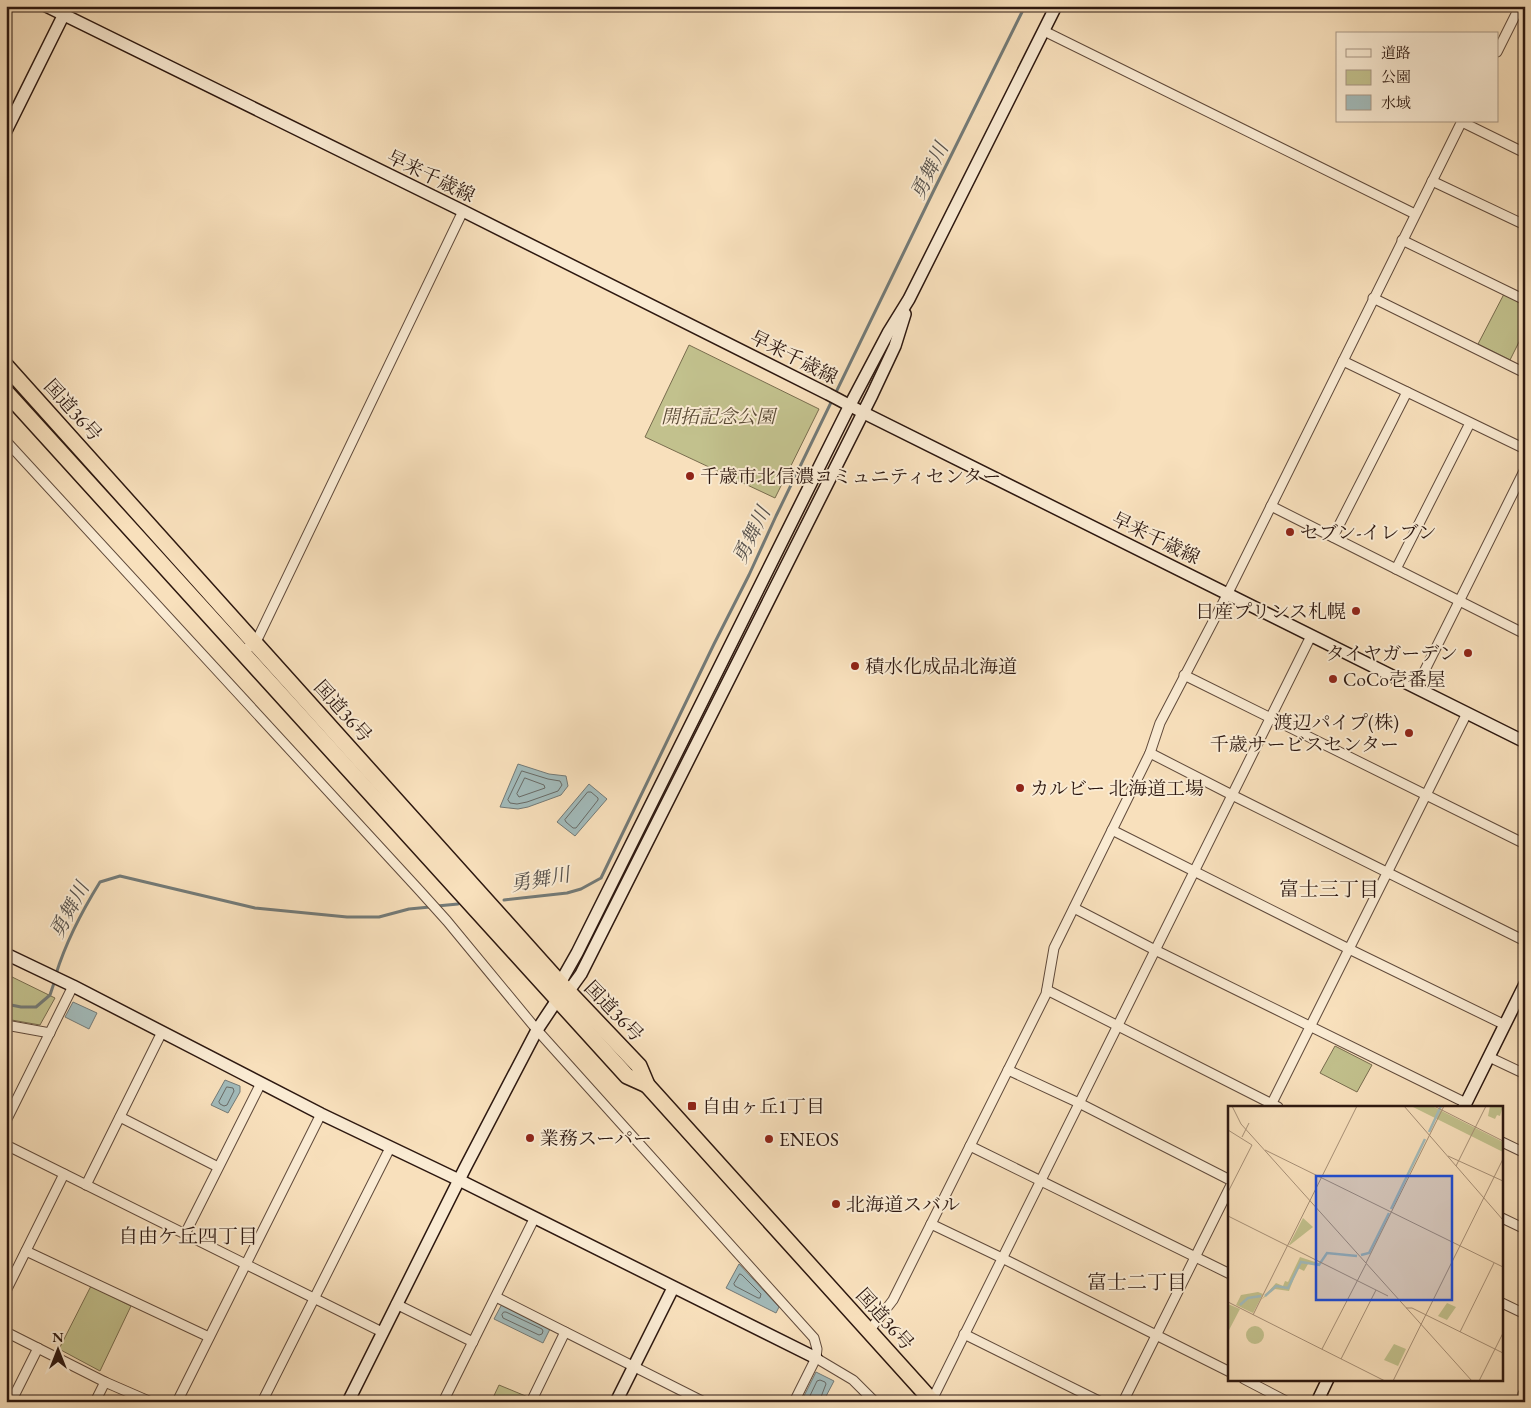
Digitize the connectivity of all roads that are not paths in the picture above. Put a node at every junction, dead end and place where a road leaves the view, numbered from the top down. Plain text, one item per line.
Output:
1 (46, 6) edge
2 (1056, 6) edge
3 (1520, 6) edge
4 (66, 11) edge
5 (1044, 30) junction
6 (1498, 50) edge
7 (1462, 122) edge
8 (6, 132) edge
9 (1525, 153) edge
10 (1432, 181) junction
11 (463, 211) junction
12 (1415, 214) junction
13 (1525, 226) edge
14 (1402, 240) junction
15 (1374, 298) junction
16 (909, 299) junction
17 (1525, 300) edge
18 (1343, 361) junction
19 (6, 366) edge
20 (1525, 373) edge
21 (6, 392) edge
22 (1408, 392) junction
23 (850, 405) junction
24 (862, 412) junction
25 (1470, 423) junction
26 (6, 440) edge
27 (1525, 449) edge
28 (1525, 469) edge
29 (1271, 506) junction
30 (1333, 537) junction
31 (1396, 569) junction
32 (1228, 593) junction
33 (1459, 601) junction
34 (1525, 634) edge
35 (1311, 636) junction
36 (248, 647) junction
37 (1184, 675) junction
38 (1416, 688) junction
39 (1466, 713) junction
40 (1270, 718) junction
41 (1525, 742) edge
42 (1150, 753) junction
43 (1232, 796) junction
44 (1425, 796) junction
45 (1112, 830) junction
46 (1525, 844) edge
47 (1194, 872) junction
48 (1387, 872) junction
49 (1074, 908) junction
50 (1525, 941) edge
51 (1349, 949) junction
52 (1155, 950) junction
53 (6, 954) edge
54 (70, 985) junction
55 (1047, 990) junction
56 (1523, 990) edge
57 (561, 992) junction
58 (6, 1025) edge
59 (1505, 1025) junction
60 (1117, 1026) junction
61 (1310, 1026) junction
62 (538, 1030) junction
63 (162, 1032) junction
64 (50, 1033) junction
65 (1489, 1057) junction
66 (1008, 1070) junction
67 (1525, 1074) edge
68 (261, 1083) junction
69 (1079, 1104) junction
70 (1465, 1105) edge
71 (1273, 1106) edge
72 (321, 1114) junction
73 (120, 1117) junction
74 (6, 1120) edge
75 (1504, 1143) edge
76 (6, 1145) edge
77 (970, 1146) junction
78 (390, 1148) junction
79 (1525, 1153) edge
80 (218, 1167) junction
81 (64, 1174) junction
82 (1228, 1179) edge
83 (458, 1180) junction
84 (1041, 1180) junction
85 (86, 1185) junction
86 (1228, 1191) edge
87 (534, 1219) junction
88 (1504, 1219) edge
89 (931, 1224) junction
90 (1525, 1230) edge
91 (184, 1234) junction
92 (26, 1251) junction
93 (1195, 1257) junction
94 (1002, 1258) junction
95 (244, 1265) junction
96 (1228, 1273) edge
97 (673, 1288) junction
98 (6, 1291) edge
99 (496, 1297) junction
100 (313, 1298) junction
101 (396, 1304) junction
102 (1504, 1304) edge
103 (1525, 1314) edge
104 (869, 1331) junction
105 (6, 1332) edge
106 (382, 1332) junction
107 (565, 1332) junction
108 (964, 1334) junction
109 (1156, 1334) junction
110 (209, 1337) junction
111 (473, 1342) junction
112 (38, 1348) junction
113 (816, 1358) junction
114 (634, 1367) junction
115 (1228, 1371) edge
116 (1246, 1380) edge
117 (1328, 1380) edge
118 (105, 1382) junction
119 (1525, 1390) edge
120 (1525, 1394) edge
121 (933, 1401) edge
122 (11, 1402) edge
123 (95, 1402) edge
124 (151, 1402) edge
125 (177, 1402) edge
126 (262, 1402) edge
127 (348, 1402) edge
128 (443, 1402) edge
129 (531, 1402) edge
130 (616, 1402) edge
131 (704, 1402) edge
132 (794, 1402) edge
133 (875, 1402) edge
134 (1102, 1402) edge
135 (1123, 1402) edge
136 (1288, 1402) edge
137 (1317, 1402) edge

1 - 4 street, 早来千歳線
2 - 5 street
3 - 6 street
4 - 8 street
4 - 11 street, 早来千歳線
5 - 12 street
5 - 16 street
7 - 9 street
7 - 10 street
10 - 12 street
10 - 13 street
11 - 23 street, 早来千歳線
11 - 36 street
12 - 14 street
14 - 15 street
14 - 17 street
15 - 18 street
15 - 20 street
16 - 23 street
16 - 24 street
18 - 22 street
18 - 29 street
19 - 36 highway, 国道36号
21 - 36 highway, 国道36号
22 - 25 street
22 - 30 street
23 - 24 street, 早来千歳線
23 - 57 street
24 - 32 street, 早来千歳線
24 - 57 street
25 - 27 street
25 - 31 street
26 - 62 street
28 - 33 street
29 - 30 street
29 - 32 street
30 - 31 street
31 - 33 street
32 - 35 street, 早来千歳線
32 - 37 street
33 - 34 street
33 - 38 street
35 - 38 street, 早来千歳線
35 - 40 street
36 - 57 highway, 国道36号
37 - 40 street
37 - 42 street
38 - 39 street, 早来千歳線
39 - 41 street, 早来千歳線
39 - 44 street
40 - 43 street
40 - 44 street
42 - 43 street
42 - 45 street
43 - 47 street
43 - 48 street
44 - 46 street
44 - 48 street
45 - 47 street
45 - 49 street
47 - 51 street
47 - 52 street
48 - 50 street
48 - 51 street
49 - 52 street
49 - 55 street
51 - 59 street
51 - 61 street
52 - 60 street
52 - 61 street
53 - 54 street
54 - 63 street
54 - 64 street
55 - 60 street
55 - 66 street
56 - 59 street
57 - 62 street
57 - 104 highway, 国道36号
58 - 64 street
59 - 65 street
60 - 69 street
60 - 71 street
61 - 70 street
61 - 71 street
62 - 83 street
62 - 113 street
63 - 68 street
63 - 73 street
64 - 74 street
65 - 67 street
65 - 70 street
66 - 69 street
66 - 77 street
68 - 72 street
68 - 80 street
69 - 82 street
69 - 84 street
72 - 78 street
72 - 95 street
73 - 80 street
73 - 85 street
75 - 79 street
76 - 81 street
77 - 84 street
77 - 89 street
78 - 83 street
78 - 100 street
80 - 91 street
81 - 85 street
81 - 92 street
83 - 87 street
83 - 101 street
84 - 93 street
84 - 94 street
85 - 91 street
86 - 93 street
87 - 97 street
87 - 99 street
88 - 90 street
89 - 94 street
89 - 104 street
91 - 95 street
92 - 98 street
92 - 110 street
93 - 96 street
93 - 109 street
94 - 108 street
94 - 109 street
95 - 100 street
95 - 110 street
97 - 113 street
97 - 114 street
99 - 107 street
99 - 111 street
100 - 106 street
100 - 126 street
101 - 106 street
101 - 111 street
102 - 103 street
104 - 121 highway, 国道36号
105 - 112 street
106 - 127 street
107 - 114 street
107 - 129 street
108 - 121 street
108 - 134 street
109 - 115 street
109 - 135 street
110 - 125 street
111 - 128 street
112 - 118 street
112 - 122 street
113 - 132 street
113 - 133 street
114 - 130 street
114 - 131 street
116 - 136 street
117 - 137 street
118 - 123 street
118 - 124 street
119 - 120 street

